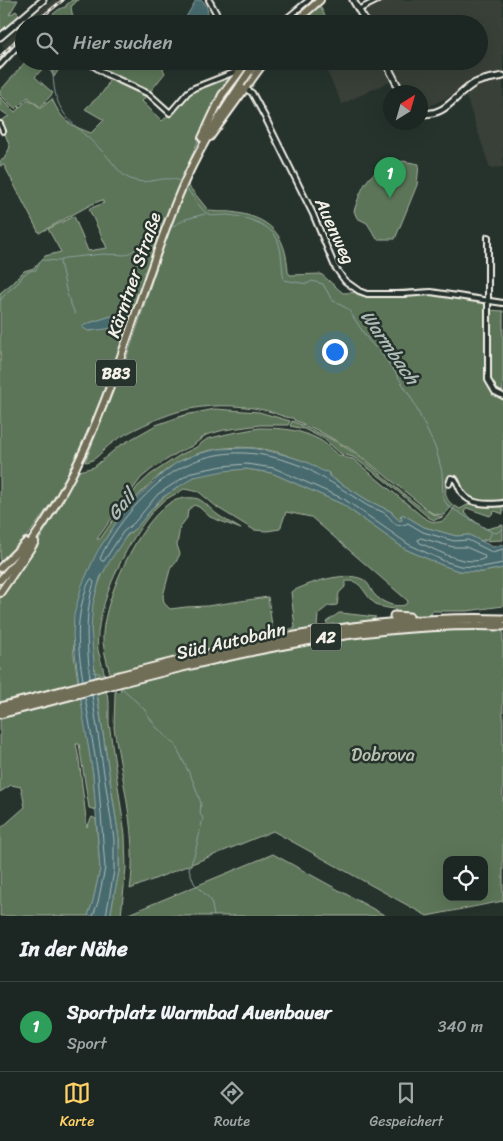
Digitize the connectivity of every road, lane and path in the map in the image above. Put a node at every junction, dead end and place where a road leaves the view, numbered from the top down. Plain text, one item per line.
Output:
1 (43, 0) edge
2 (210, 0) edge
3 (309, 0) edge
4 (320, 0) edge
5 (353, 0) edge
6 (378, 0) edge
7 (360, 9) junction
8 (26, 15) edge
9 (218, 15) edge
10 (291, 15) edge
11 (302, 15) edge
12 (363, 15) edge
13 (15, 24) edge
14 (0, 37) edge
15 (15, 49) edge
16 (0, 65) edge
17 (100, 70) edge
18 (240, 70) junction
19 (251, 70) edge
20 (259, 70) edge
21 (390, 70) edge
22 (503, 76) edge
23 (397, 85) edge
24 (248, 86) junction
25 (428, 114) edge
26 (0, 124) edge
27 (4, 131) dead end
28 (198, 154) junction
29 (488, 237) dead end
30 (488, 302) junction
31 (503, 303) edge
32 (503, 396) edge
33 (449, 484) dead end
34 (503, 502) edge
35 (41, 527) junction
36 (0, 568) edge
37 (0, 580) edge
38 (0, 593) edge
39 (394, 616) dead end
40 (454, 619) junction
41 (503, 619) edge
42 (503, 626) edge
43 (152, 672) junction
44 (0, 707) edge
45 (0, 714) edge

1 - 8 street
2 - 9 street
3 - 10 street
4 - 11 main road
5 - 7 street
6 - 7 street
7 - 12 street
13 - 14 street
15 - 16 street
17 - 18 street
18 - 24 street, Auenweg
18 - 28 main road
19 - 28 main road, Kärntner Straße / B83, bridge
20 - 24 main road
21 - 23 street
22 - 25 street
24 - 28 main road
24 - 30 street, Auenweg
26 - 27 street
28 - 35 main road, Kärntner Straße / B83
29 - 30 street
30 - 31 street, Auenweg
30 - 32 street
33 - 34 street
35 - 36 main road
35 - 37 main road, Kärntner Straße / B83
35 - 38 main road
39 - 40 highway
40 - 41 highway, Süd Autobahn / A2
40 - 43 highway, Süd Autobahn / A2
42 - 43 highway, Süd Autobahn / A2
43 - 44 highway, Süd Autobahn / A2
43 - 45 highway, Süd Autobahn / A2

